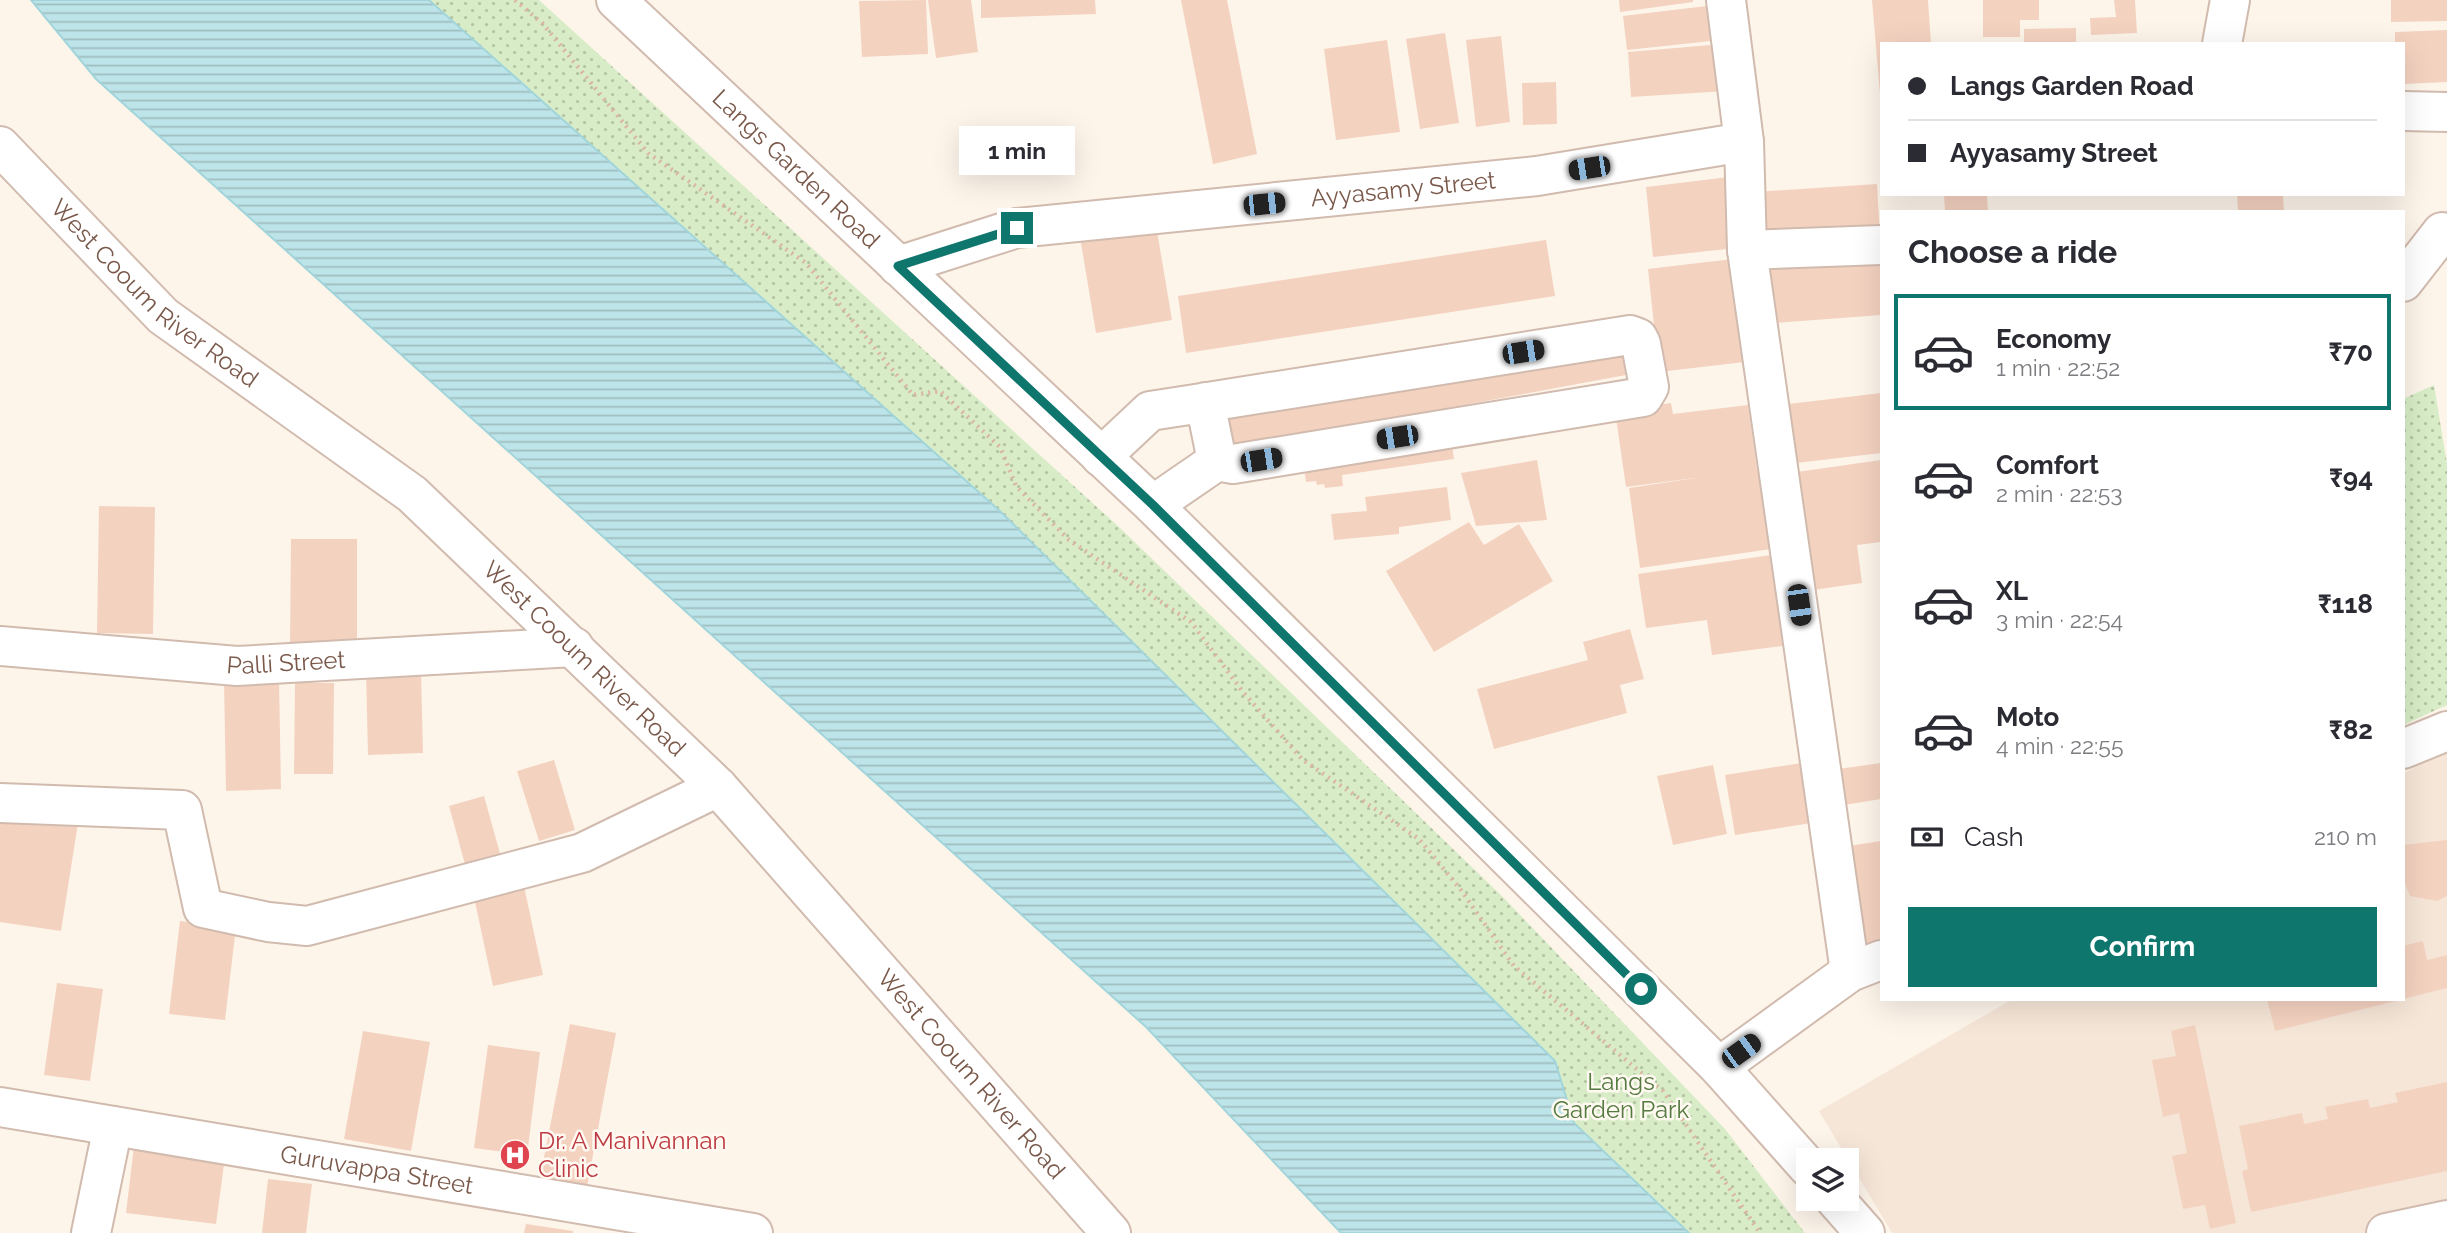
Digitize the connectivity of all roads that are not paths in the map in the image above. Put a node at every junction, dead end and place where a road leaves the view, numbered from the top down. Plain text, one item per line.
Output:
1 (616, 0) edge
2 (1726, 0) edge
3 (2230, 0) edge
4 (2222, 42) edge
5 (2405, 111) edge
6 (2447, 112) edge
7 (1744, 142) junction
8 (0, 146) edge
9 (2405, 232) edge
10 (2445, 242) edge
11 (1880, 245) edge
12 (1746, 250) junction
13 (898, 266) junction
14 (2405, 280) edge
15 (1205, 402) junction
16 (1101, 457) junction
17 (1217, 461) junction
18 (1153, 505) junction
19 (0, 646) edge
20 (574, 647) junction
21 (2447, 731) edge
22 (2405, 748) edge
23 (718, 788) junction
24 (0, 803) edge
25 (1866, 966) edge
26 (1719, 1067) junction
27 (0, 1107) edge
28 (113, 1126) junction
29 (1796, 1154) edge
30 (1846, 1211) edge
31 (2447, 1220) edge
32 (91, 1233) edge
33 (752, 1233) edge
34 (1110, 1233) edge
35 (1866, 1233) edge
36 (2386, 1233) edge

1 - 13 street, Langs Garden Road
2 - 7 street
3 - 4 street
5 - 6 street
7 - 12 street
7 - 13 street, Ayyasamy Street
8 - 20 street, West Cooum River Road
9 - 10 street
10 - 14 street
11 - 12 street
12 - 25 street
13 - 16 street, Langs Garden Road
15 - 16 street
15 - 17 street
15 - 17 street
16 - 18 street, Langs Garden Road
17 - 18 street
18 - 26 street, Langs Garden Road
19 - 20 street, Palli Street
20 - 23 street, West Cooum River Road
21 - 22 street
23 - 24 street
23 - 34 street, West Cooum River Road
25 - 26 street
26 - 29 street, Langs Garden Road
27 - 28 street, Guruvappa Street
28 - 32 street
28 - 33 street, Guruvappa Street
30 - 35 street
31 - 36 street

